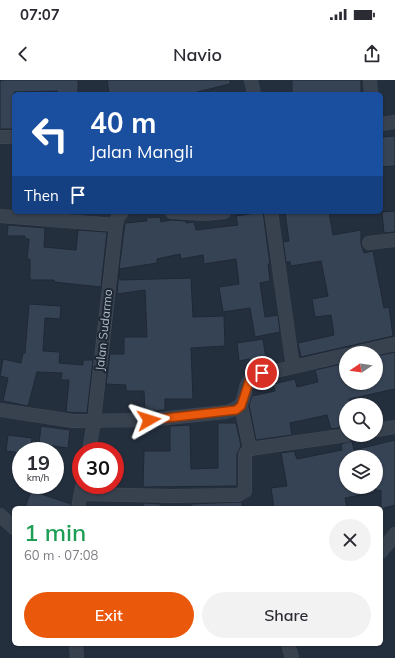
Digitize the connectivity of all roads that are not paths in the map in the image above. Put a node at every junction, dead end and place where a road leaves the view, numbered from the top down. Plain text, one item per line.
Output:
1 (252, 80) edge
2 (370, 80) edge
3 (254, 92) edge
4 (371, 92) edge
5 (395, 122) edge
6 (383, 124) edge
7 (0, 137) edge
8 (12, 137) edge
9 (120, 214) edge
10 (271, 214) edge
11 (0, 216) edge
12 (116, 224) junction
13 (395, 240) edge
14 (369, 243) dead end
15 (395, 344) edge
16 (383, 347) edge
17 (339, 357) edge
18 (293, 367) junction
19 (241, 406) junction
20 (0, 410) edge
21 (94, 421) junction
22 (395, 427) edge
23 (383, 429) edge
24 (339, 436) edge
25 (90, 442) edge
26 (250, 449) junction
27 (124, 493) edge
28 (81, 494) edge
29 (78, 506) edge
30 (0, 515) edge
31 (12, 526) edge
32 (395, 534) edge
33 (383, 549) edge
34 (76, 646) edge
35 (289, 646) edge
36 (77, 658) edge
37 (292, 658) edge

1 - 3 street
2 - 4 street
5 - 6 street
7 - 8 street
9 - 12 street, Jalan Sudarmo
10 - 18 street
11 - 12 street
12 - 21 street, Jalan Sudarmo
13 - 14 street
15 - 16 street
17 - 18 street
18 - 19 street
19 - 21 street
19 - 26 street
20 - 21 street
21 - 25 street, Jalan Sudarmo
22 - 23 street
24 - 26 street
26 - 27 street
28 - 29 street
30 - 31 street
32 - 33 street
34 - 36 street
35 - 37 street

